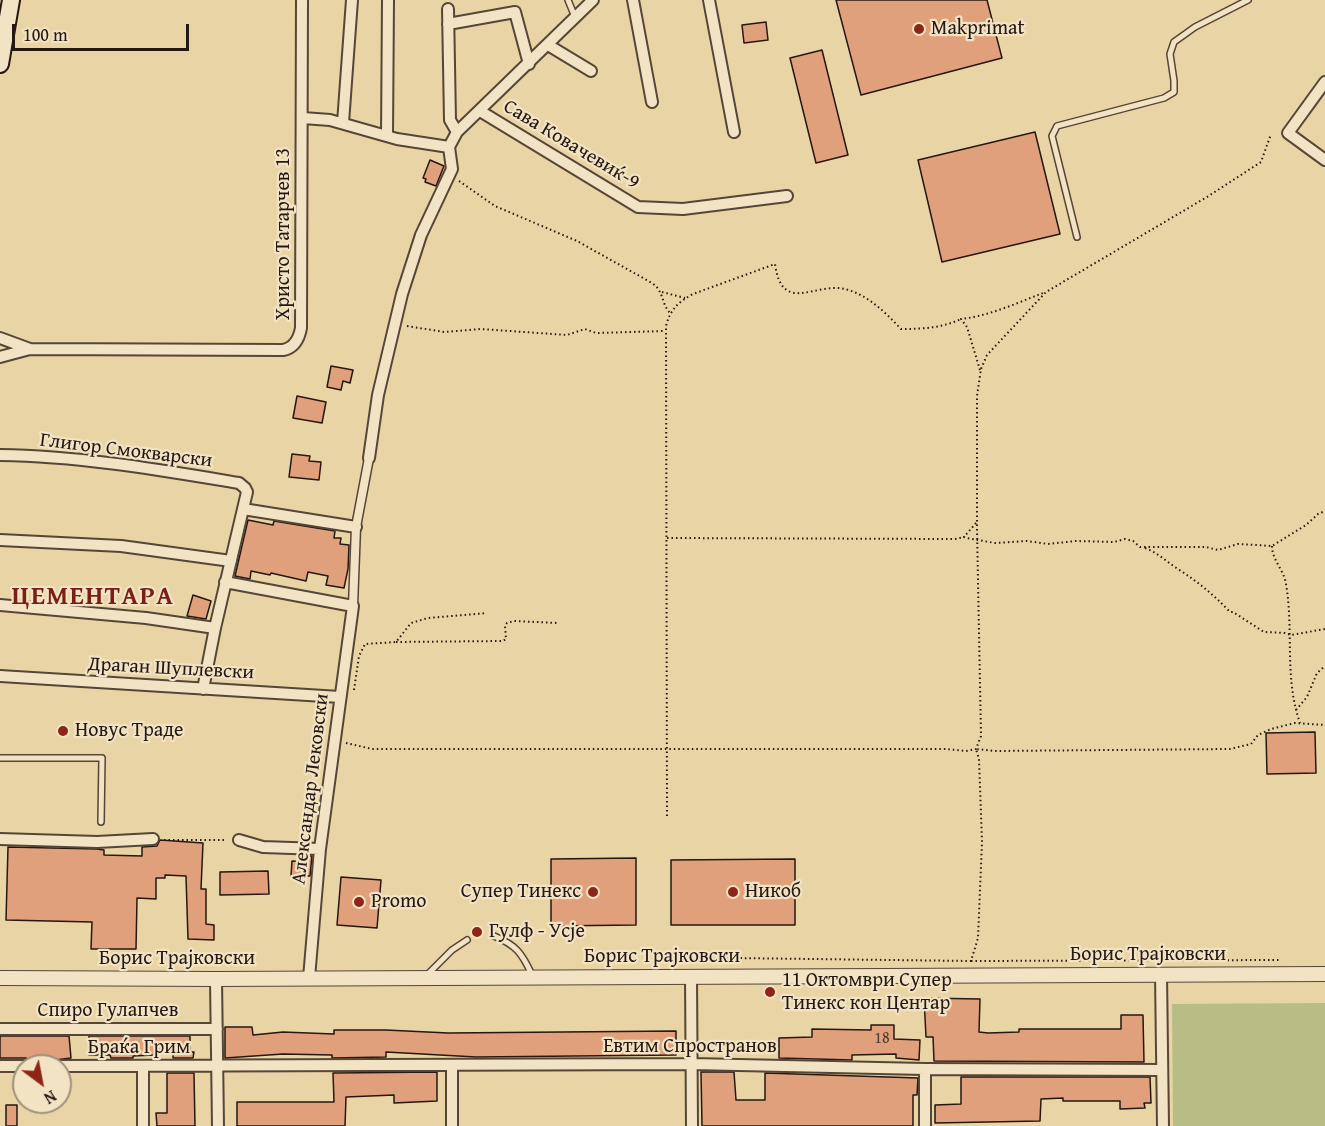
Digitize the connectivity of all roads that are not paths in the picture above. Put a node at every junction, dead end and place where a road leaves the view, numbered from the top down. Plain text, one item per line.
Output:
1 (11, 0) edge
2 (302, 0) edge
3 (352, 0) edge
4 (388, 0) edge
5 (568, 0) edge
6 (593, 0) edge
7 (633, 0) edge
8 (709, 0) edge
9 (1248, 0) edge
10 (448, 9) dead end
11 (575, 17) junction
12 (448, 24) junction
13 (548, 45) junction
14 (0, 64) edge
15 (529, 64) junction
16 (591, 71) dead end
17 (1325, 82) edge
18 (652, 102) dead end
19 (480, 111) junction
20 (303, 118) junction
21 (344, 123) junction
22 (456, 132) junction
23 (734, 132) dead end
24 (387, 136) junction
25 (449, 147) junction
26 (1325, 160) edge
27 (787, 196) dead end
28 (1077, 237) dead end
29 (0, 338) edge
30 (30, 349) junction
31 (0, 357) edge
32 (0, 455) edge
33 (369, 458) joint
34 (243, 509) junction
35 (356, 527) junction
36 (0, 540) edge
37 (231, 561) junction
38 (225, 582) junction
39 (0, 605) edge
40 (353, 606) junction
41 (215, 628) junction
42 (0, 676) edge
43 (203, 689) junction
44 (340, 697) junction
45 (0, 758) edge
46 (101, 822) dead end
47 (0, 839) edge
48 (153, 839) road end
49 (239, 840) road end
50 (320, 849) junction
51 (494, 936) dead end
52 (467, 940) dead end
53 (1161, 974) junction
54 (1325, 974) edge
55 (691, 976) junction
56 (532, 977) junction
57 (0, 978) edge
58 (309, 978) junction
59 (424, 978) junction
60 (216, 979) junction
61 (0, 1029) edge
62 (217, 1029) junction
63 (692, 1064) junction
64 (452, 1065) junction
65 (72, 1066) edge
66 (143, 1066) junction
67 (218, 1066) junction
68 (925, 1069) junction
69 (1162, 1070) junction
70 (143, 1126) edge
71 (218, 1126) edge
72 (452, 1126) edge
73 (692, 1126) edge
74 (925, 1126) edge
75 (1163, 1126) edge

1 - 14 main road
2 - 20 street, Христо Татарчев 13
3 - 21 street
4 - 24 street
5 - 11 lane
6 - 11 street
7 - 18 street
8 - 23 street
9 - 28 lane
10 - 12 street
11 - 13 street
12 - 15 street
12 - 22 street
13 - 15 street
13 - 16 street
15 - 19 street
17 - 26 street
19 - 22 street
19 - 27 street, Сава Ковачевиќ-9
20 - 21 street
20 - 30 street, Христо Татарчев 13
21 - 24 street
22 - 25 street
24 - 25 street
25 - 33 street
29 - 30 street, Христо Татарчев 13
30 - 31 street, Христо Татарчев 13
32 - 34 street, Глигор Смокварски
33 - 35 street
34 - 35 street
34 - 37 street
35 - 40 street
36 - 37 street
37 - 38 street
38 - 40 street
38 - 41 street
39 - 41 street
40 - 44 street, Александар Лековски
41 - 43 street
42 - 43 street, Драган Шуплевски
43 - 44 street, Драган Шуплевски
44 - 50 street, Александар Лековски
45 - 46 lane
47 - 48 street
49 - 50 street
50 - 58 street, Александар Лековски
51 - 56 lane
52 - 59 lane
53 - 54 street, Борис Трајковски
53 - 55 street, Борис Трајковски
53 - 69 street
55 - 56 street, Борис Трајковски
55 - 63 street
56 - 59 street, Борис Трајковски
57 - 60 street, Борис Трајковски
58 - 59 street, Борис Трајковски
58 - 60 street, Борис Трајковски
60 - 62 street
61 - 62 street, Спиро Гулапчев
62 - 67 street
63 - 64 street, Евтим Спространов
63 - 68 street, Евтим Спространов
63 - 73 street
64 - 67 street, Евтим Спространов
64 - 72 street
65 - 66 street, Браќа Грим
66 - 67 street, Браќа Грим
66 - 70 street
67 - 71 street
68 - 69 street, Евтим Спространов
68 - 74 street
69 - 75 street

